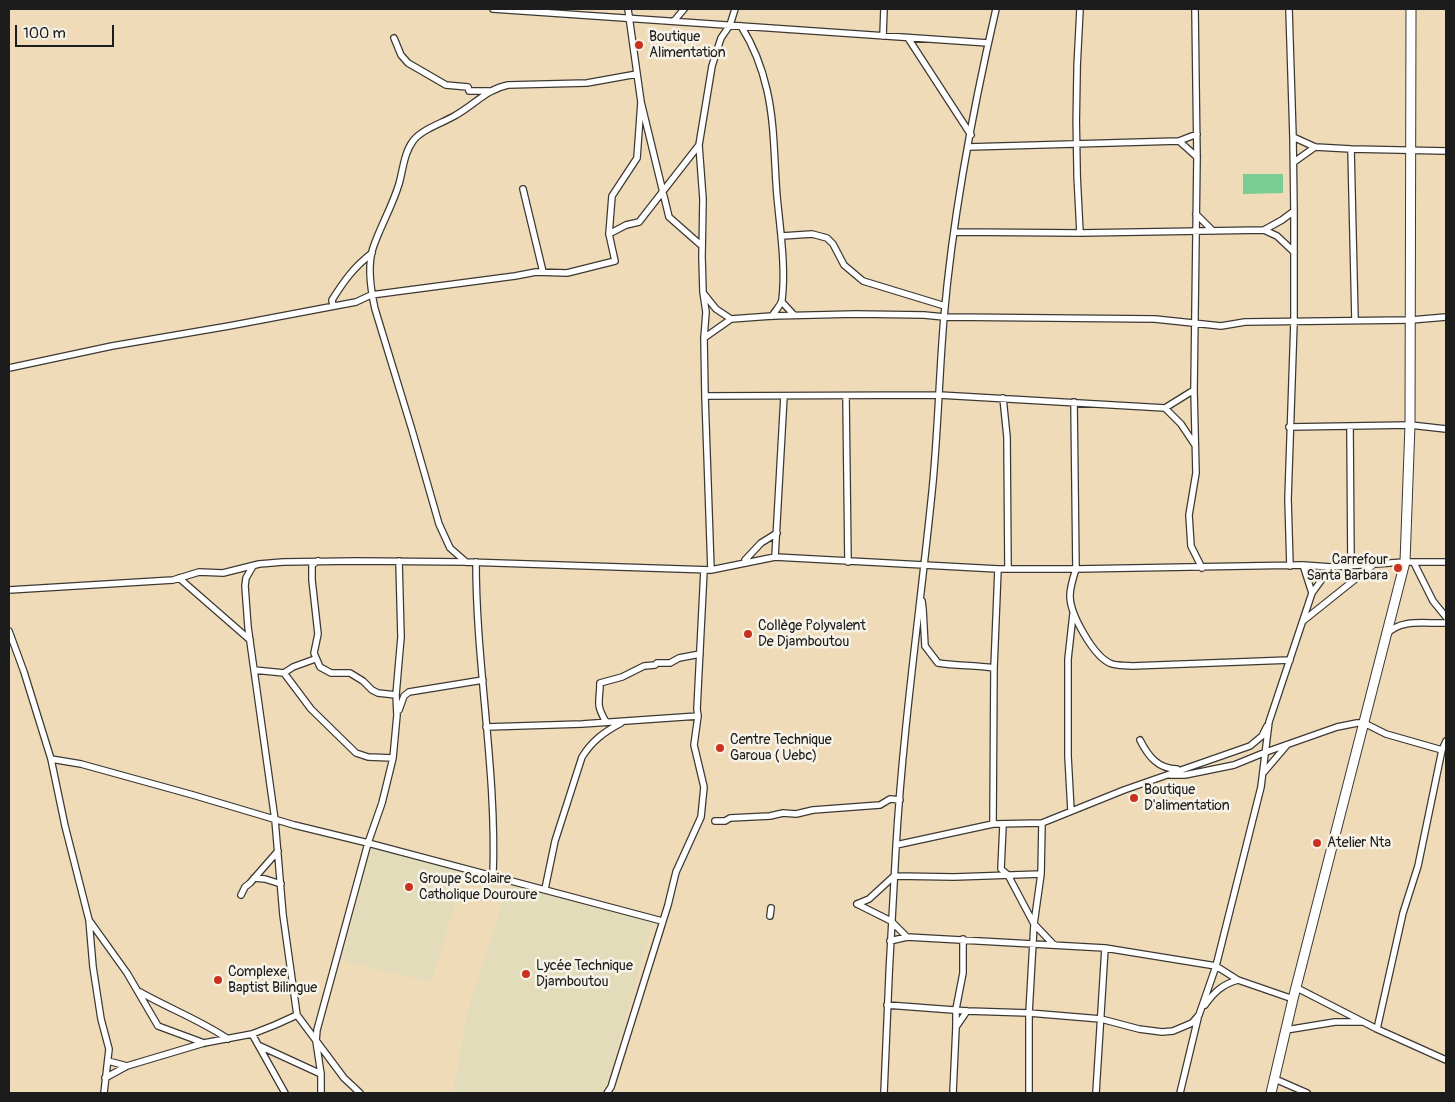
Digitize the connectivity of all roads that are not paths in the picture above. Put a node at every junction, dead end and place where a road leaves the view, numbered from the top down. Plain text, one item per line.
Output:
1 (493, 9) edge
2 (628, 9) edge
3 (684, 9) edge
4 (735, 9) edge
5 (884, 9) edge
6 (996, 9) edge
7 (1080, 9) edge
8 (1195, 9) edge
9 (1289, 9) edge
10 (1411, 9) edge
11 (630, 17) junction
12 (674, 21) junction
13 (730, 25) junction
14 (741, 26) junction
15 (883, 36) junction
16 (394, 38) dead end
17 (908, 38) junction
18 (988, 43) junction
19 (637, 74) junction
20 (491, 91) junction
21 (641, 102) junction
22 (1197, 134) junction
23 (970, 135) junction
24 (1293, 137) junction
25 (1179, 141) junction
26 (1077, 143) junction
27 (699, 146) junction
28 (1315, 146) junction
29 (968, 147) junction
30 (1351, 150) junction
31 (1410, 151) junction
32 (1446, 151) edge
33 (1197, 157) junction
34 (1294, 162) junction
35 (523, 189) dead end
36 (663, 193) junction
37 (1294, 211) junction
38 (1196, 214) junction
39 (1213, 230) junction
40 (1264, 230) junction
41 (1195, 231) junction
42 (955, 232) junction
43 (1080, 233) junction
44 (609, 234) junction
45 (782, 236) junction
46 (702, 246) junction
47 (1294, 252) junction
48 (372, 253) junction
49 (543, 272) junction
50 (703, 292) junction
51 (371, 295) junction
52 (782, 302) junction
53 (333, 306) junction
54 (945, 306) junction
55 (794, 315) junction
56 (772, 316) junction
57 (944, 317) junction
58 (1446, 317) edge
59 (732, 319) junction
60 (1355, 320) junction
61 (1411, 320) junction
62 (1294, 322) junction
63 (1195, 324) junction
64 (704, 338) junction
65 (9, 368) edge
66 (1194, 390) junction
67 (939, 395) junction
68 (705, 396) junction
69 (784, 396) junction
70 (846, 396) junction
71 (1003, 398) junction
72 (1074, 402) junction
73 (1165, 408) junction
74 (1410, 425) junction
75 (1289, 427) junction
76 (1350, 427) junction
77 (1446, 429) edge
78 (1195, 445) junction
79 (777, 533) junction
80 (775, 556) junction
81 (745, 560) junction
82 (318, 561) junction
83 (399, 561) junction
84 (466, 562) junction
85 (476, 562) junction
86 (848, 562) junction
87 (1410, 562) junction
88 (1446, 562) edge
89 (1303, 565) junction
90 (1350, 565) junction
91 (1373, 565) junction
92 (253, 566) junction
93 (924, 566) junction
94 (1290, 566) junction
95 (1331, 567) junction
96 (1008, 568) junction
97 (1202, 568) junction
98 (998, 569) junction
99 (1076, 569) junction
100 (707, 570) junction
101 (179, 578) junction
102 (9, 590) edge
103 (1312, 593) junction
104 (920, 594) junction
105 (1073, 613) junction
106 (1446, 617) edge
107 (1303, 621) junction
108 (1446, 623) edge
109 (9, 631) edge
110 (1386, 635) junction
111 (250, 640) junction
112 (700, 654) junction
113 (315, 659) junction
114 (1290, 660) junction
115 (994, 668) junction
116 (254, 670) junction
117 (284, 673) junction
118 (483, 680) junction
119 (396, 695) junction
120 (397, 715) junction
121 (698, 716) junction
122 (624, 721) junction
123 (606, 722) junction
124 (1269, 722) junction
125 (1364, 723) junction
126 (486, 727) junction
127 (1140, 740) dead end
128 (1446, 740) edge
129 (1288, 744) junction
130 (1266, 752) junction
131 (1444, 752) edge
132 (393, 758) junction
133 (51, 759) junction
134 (1182, 769) junction
135 (1264, 772) junction
136 (1164, 775) junction
137 (900, 800) junction
138 (1071, 811) junction
139 (275, 820) junction
140 (714, 821) dead end
141 (1042, 823) junction
142 (993, 824) junction
143 (1003, 825) junction
144 (368, 842) junction
145 (896, 845) junction
146 (278, 851) junction
147 (1008, 874) junction
148 (1041, 874) junction
149 (494, 876) junction
150 (894, 876) junction
151 (254, 878) junction
152 (281, 884) junction
153 (545, 889) junction
154 (241, 894) dead end
155 (771, 908) dead end
156 (770, 916) dead end
157 (89, 920) junction
158 (662, 921) junction
159 (891, 921) junction
160 (1034, 924) junction
161 (907, 937) junction
162 (963, 939) junction
163 (890, 941) junction
164 (1034, 944) junction
165 (1054, 944) junction
166 (1105, 948) junction
167 (1216, 966) junction
168 (1238, 980) junction
169 (1297, 988) junction
170 (138, 991) junction
171 (1293, 999) junction
172 (887, 1005) junction
173 (956, 1009) junction
174 (967, 1011) junction
175 (1029, 1013) junction
176 (297, 1015) junction
177 (1199, 1015) junction
178 (1101, 1019) junction
179 (1364, 1022) junction
180 (956, 1027) junction
181 (1377, 1029) junction
182 (1286, 1030) junction
183 (252, 1034) junction
184 (228, 1039) junction
185 (316, 1041) junction
186 (204, 1043) junction
187 (259, 1046) junction
188 (1446, 1060) edge
189 (108, 1061) junction
190 (127, 1066) junction
191 (321, 1074) junction
192 (105, 1078) junction
193 (1274, 1079) junction
194 (104, 1093) edge
195 (285, 1093) edge
196 (321, 1093) edge
197 (360, 1093) edge
198 (607, 1093) edge
199 (884, 1093) edge
200 (953, 1093) edge
201 (1029, 1093) edge
202 (1096, 1093) edge
203 (1180, 1093) edge
204 (1271, 1093) edge
205 (1307, 1093) edge

1 - 11 street
2 - 11 street
3 - 12 street
4 - 13 street
5 - 15 street
6 - 18 street
7 - 26 street
8 - 22 street
9 - 24 street
10 - 31 main road
11 - 12 street
11 - 19 street
12 - 13 street
13 - 14 street
13 - 27 street
14 - 15 street
14 - 45 street
15 - 17 street
16 - 20 street
17 - 18 street
17 - 23 street
18 - 23 street
19 - 20 street
19 - 21 street
20 - 48 street
21 - 36 street
21 - 44 street
22 - 25 street
22 - 33 street
23 - 29 street
24 - 28 street
24 - 34 street
25 - 26 street
25 - 33 street
26 - 29 street
26 - 43 street
27 - 36 street
27 - 46 street
28 - 30 street
28 - 34 street
29 - 42 street
30 - 31 street
30 - 60 street
31 - 32 street
31 - 61 main road
33 - 38 street
34 - 37 street
35 - 49 street
36 - 44 street
36 - 46 street
37 - 40 street
37 - 47 street
38 - 39 street
38 - 41 street
39 - 40 street
39 - 41 street
40 - 47 street
41 - 43 street
41 - 63 street
42 - 43 street
42 - 54 street
44 - 49 street
45 - 52 street
45 - 54 street
46 - 50 street
47 - 62 street
48 - 51 street
48 - 53 street
49 - 51 street
50 - 59 street
50 - 64 street
51 - 53 street
51 - 84 street
52 - 55 street
52 - 56 street
53 - 65 street
54 - 57 street
55 - 56 street
55 - 57 street
56 - 59 street
57 - 63 street
57 - 67 street
58 - 61 street
59 - 64 street
60 - 61 street
60 - 62 street
61 - 74 main road
62 - 63 street
62 - 75 street
63 - 66 street
64 - 68 street
66 - 73 street
66 - 78 street
67 - 70 street
67 - 71 street
67 - 93 street
68 - 69 street
68 - 100 street
69 - 70 street
69 - 79 street
70 - 86 street
71 - 72 street
71 - 96 street
72 - 73 street
72 - 99 street
73 - 78 street
74 - 76 street
74 - 77 street
74 - 87 main road
75 - 76 street
75 - 94 street
76 - 90 street
78 - 97 street
79 - 80 street
79 - 81 street
80 - 81 street
80 - 86 street
80 - 100 street
81 - 100 street
82 - 83 street
82 - 92 street
82 - 113 street
83 - 84 street
83 - 119 street
84 - 85 street
85 - 100 street
85 - 118 street
86 - 93 street
87 - 88 street
87 - 91 street
87 - 106 street
87 - 110 main road
89 - 94 street
89 - 95 street
89 - 103 street
90 - 91 street
90 - 95 street
91 - 107 street
92 - 101 street
92 - 111 street
93 - 98 street
93 - 104 street
94 - 97 street
95 - 103 street
96 - 98 street
96 - 99 street
97 - 99 street
98 - 115 street
99 - 105 street
100 - 112 street
101 - 102 street
101 - 111 street
103 - 107 street
104 - 115 street
104 - 137 street
105 - 114 street
105 - 138 street
107 - 114 street
108 - 110 street
109 - 133 street
110 - 125 main road
111 - 116 street
112 - 121 street
112 - 123 street
113 - 117 street
113 - 119 street
114 - 124 street
115 - 142 street
116 - 117 street
116 - 139 street
117 - 132 street
118 - 120 street
118 - 126 street
119 - 120 street
120 - 132 street
121 - 122 street
121 - 158 street
122 - 123 street
122 - 153 street
123 - 126 street
124 - 130 street
124 - 134 street
125 - 129 street
125 - 131 street
125 - 169 main road
126 - 149 street
127 - 134 street
128 - 131 street
129 - 130 street
129 - 135 street
130 - 135 street
130 - 136 street
131 - 181 street
132 - 144 street
133 - 139 street
133 - 157 street
134 - 136 street
135 - 167 street
136 - 138 street
137 - 140 street
137 - 145 street
138 - 141 street
139 - 144 street
139 - 146 street
141 - 143 street
141 - 148 street
142 - 143 street
142 - 145 street
143 - 147 street
144 - 149 street
144 - 185 street
145 - 150 street
146 - 151 street
146 - 152 street
147 - 148 street
147 - 150 street
147 - 160 street
148 - 160 street
149 - 153 street
150 - 159 street
150 - 159 street
151 - 152 street
151 - 154 street
152 - 176 street
153 - 158 street
155 - 156 street
157 - 170 street
157 - 189 street
158 - 198 street
159 - 161 street
159 - 163 street
160 - 164 street
160 - 165 street
161 - 162 street
161 - 163 street
162 - 164 street
162 - 173 street
163 - 172 street
164 - 165 street
164 - 175 street
165 - 166 street
166 - 167 street
166 - 178 street
167 - 168 street
167 - 177 street
168 - 171 street
168 - 177 street
169 - 171 main road
169 - 179 street
170 - 184 street
170 - 186 street
171 - 182 main road
172 - 173 street
172 - 199 street
173 - 174 street
173 - 180 street
174 - 175 street
174 - 180 street
175 - 178 street
175 - 201 street
176 - 183 street
176 - 185 street
177 - 178 street
177 - 203 street
178 - 202 street
179 - 181 street
179 - 182 street
180 - 200 street
181 - 188 street
182 - 193 main road
183 - 184 street
183 - 187 street
184 - 186 street
185 - 191 street
185 - 197 street
186 - 190 street
187 - 191 street
187 - 195 street
189 - 190 street
189 - 192 street
190 - 192 street
191 - 196 street
192 - 194 street
193 - 204 main road
193 - 205 street

